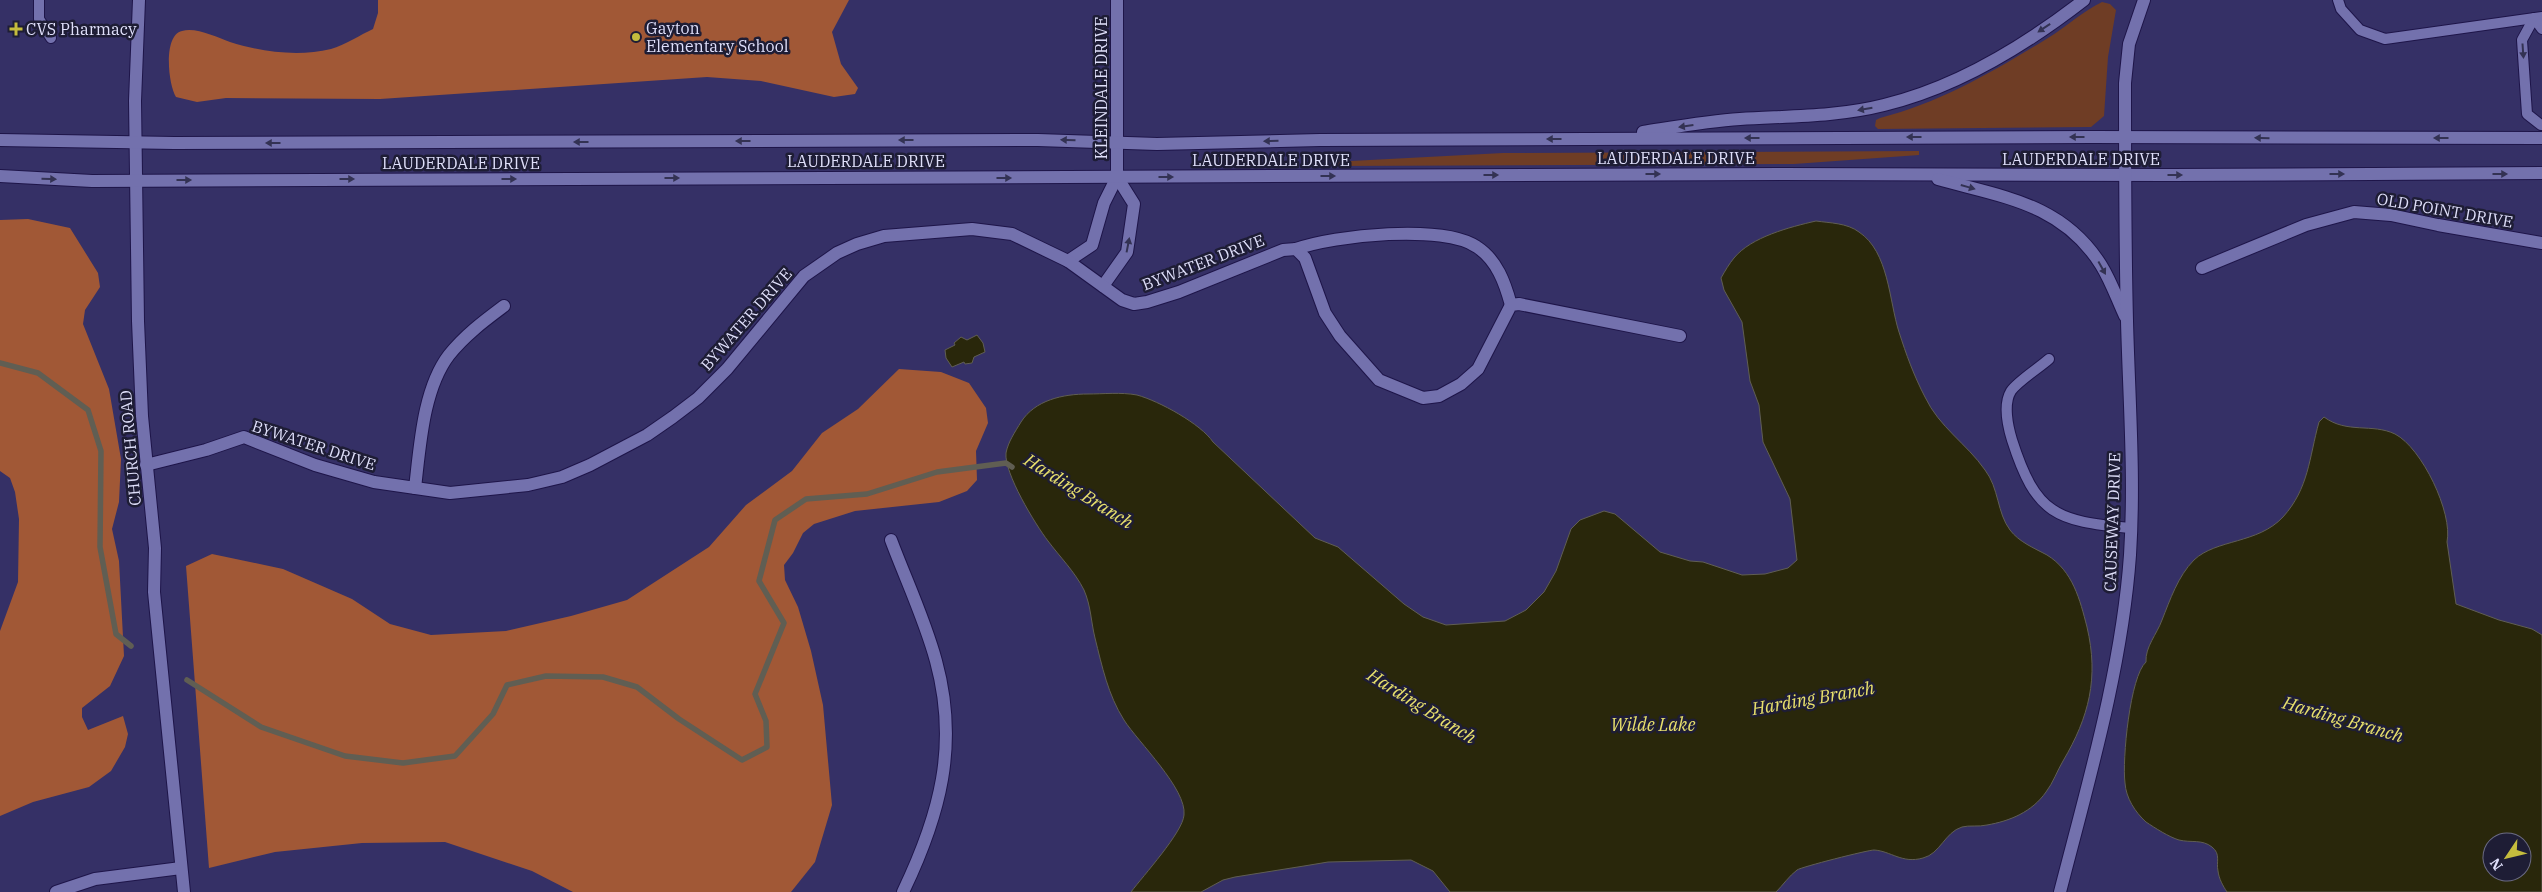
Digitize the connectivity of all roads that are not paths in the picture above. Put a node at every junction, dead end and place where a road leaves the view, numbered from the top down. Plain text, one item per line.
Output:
1 (40, 0) edge
2 (139, 0) edge
3 (1117, 0) edge
4 (2084, 0) edge
5 (2144, 0) edge
6 (2338, 0) edge
7 (2538, 17) edge
8 (2542, 29) edge
9 (50, 38) dead end
10 (2541, 132) edge
11 (2126, 137) junction
12 (1590, 139) junction
13 (0, 140) edge
14 (1117, 142) junction
15 (135, 143) junction
16 (2542, 173) edge
17 (1921, 174) junction
18 (2126, 175) junction
19 (0, 176) edge
20 (1117, 177) junction
21 (136, 180) junction
22 (2542, 243) edge
23 (1296, 249) junction
24 (1068, 261) junction
25 (2202, 268) dead end
26 (1102, 286) junction
27 (1511, 305) junction
28 (504, 306) dead end
29 (2127, 320) junction
30 (1680, 336) dead end
31 (2049, 359) dead end
32 (146, 465) junction
33 (415, 488) junction
34 (2130, 528) junction
35 (891, 540) dead end
36 (181, 868) junction
37 (56, 892) edge
38 (184, 892) edge
39 (903, 892) edge
40 (2060, 892) edge

1 - 9 lane
2 - 15 main road, CHURCH ROAD
3 - 14 main road, KLEINDALE DRIVE
4 -> 12 main road
5 - 11 main road, CAUSEWAY DRIVE
6 - 7 lane
7 - 8 lane
7 -> 10 lane
10 -> 11 main road, LAUDERDALE DRIVE
11 -> 12 main road, LAUDERDALE DRIVE
11 - 18 main road, CAUSEWAY DRIVE
12 -> 14 main road, LAUDERDALE DRIVE
13 - 15 main road, LAUDERDALE DRIVE
14 -> 15 main road, LAUDERDALE DRIVE
14 - 20 main road, KLEINDALE DRIVE
15 - 21 main road, CHURCH ROAD
18 -> 16 main road, LAUDERDALE DRIVE
17 - 18 main road, LAUDERDALE DRIVE
20 -> 17 main road, LAUDERDALE DRIVE
17 -> 29 main road
18 - 29 main road, CAUSEWAY DRIVE
19 -> 21 main road, LAUDERDALE DRIVE
21 -> 20 main road, LAUDERDALE DRIVE
20 - 24 main road, KLEINDALE DRIVE
26 -> 20 main road, KLEINDALE DRIVE
21 - 32 main road, CHURCH ROAD
22 - 25 main road, OLD POINT DRIVE
23 - 26 main road, BYWATER DRIVE
23 - 27 main road, BYWATER DRIVE
23 - 27 main road
24 - 26 main road, BYWATER DRIVE
24 - 33 main road, BYWATER DRIVE
27 - 30 main road
28 - 33 main road
29 - 34 main road, CAUSEWAY DRIVE
31 - 34 lane
32 - 33 main road, BYWATER DRIVE
32 - 36 main road, CHURCH ROAD
34 - 40 main road, CAUSEWAY DRIVE
35 - 39 main road
36 - 37 main road
36 - 38 main road, CHURCH ROAD

